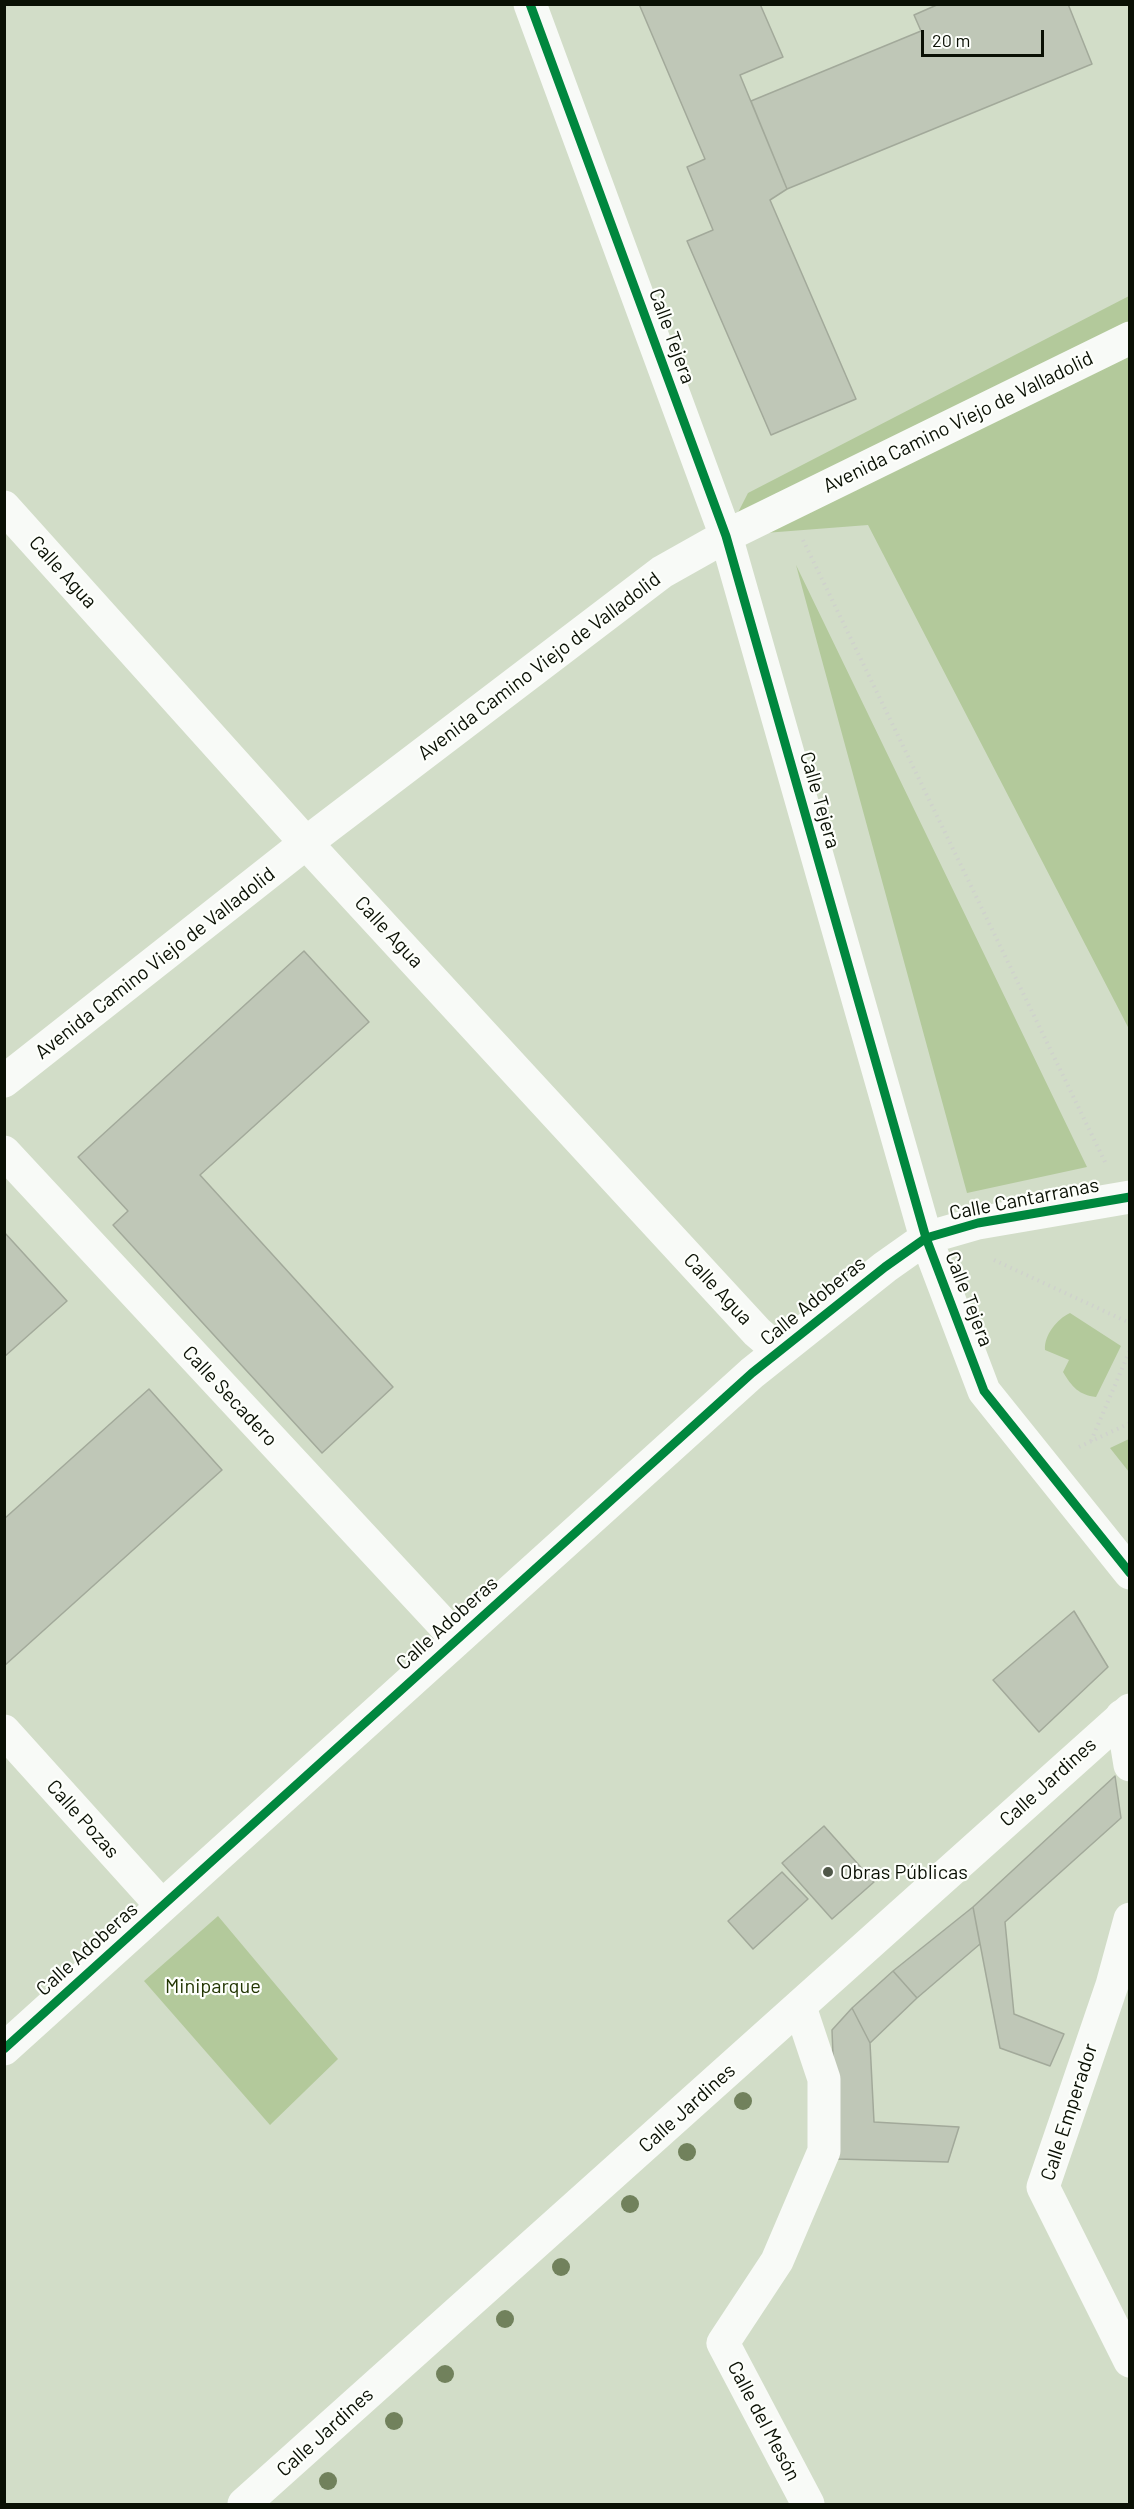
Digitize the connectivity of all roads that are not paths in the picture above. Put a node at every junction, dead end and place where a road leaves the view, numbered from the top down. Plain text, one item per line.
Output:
1 (530, 4) edge
2 (1130, 338) edge
3 (4, 507) edge
4 (726, 536) junction
5 (306, 843) junction
6 (4, 1081) edge
7 (4, 1152) edge
8 (1126, 1198) edge
9 (926, 1238) junction
10 (779, 1351) junction
11 (1130, 1573) edge
12 (456, 1638) junction
13 (1126, 1713) edge
14 (4, 1731) edge
15 (1130, 1765) edge
16 (162, 1906) junction
17 (1130, 1919) edge
18 (1120, 1990) edge
19 (800, 2007) junction
20 (4, 2049) edge
21 (1130, 2361) edge
22 (244, 2505) edge
23 (808, 2505) edge

1 - 4 street, Calle Tejera
2 - 4 street, Avenida Camino Viejo de Valladolid
3 - 5 street, Calle Agua
4 - 5 street, Avenida Camino Viejo de Valladolid
4 - 9 street, Calle Tejera
5 - 6 street, Avenida Camino Viejo de Valladolid
5 - 10 street, Calle Agua
7 - 12 street, Calle Secadero
8 - 9 street, Calle Cantarranas
9 - 10 street, Calle Adoberas
9 - 11 street, Calle Tejera
10 - 12 street, Calle Adoberas
12 - 16 street, Calle Adoberas
13 - 15 street
13 - 19 street, Calle Jardines
14 - 16 street, Calle Pozas
16 - 20 street, Calle Adoberas
17 - 18 street, Calle Emperador
18 - 21 street, Calle Emperador
19 - 22 street, Calle Jardines
19 - 23 street, Calle del Mesón

